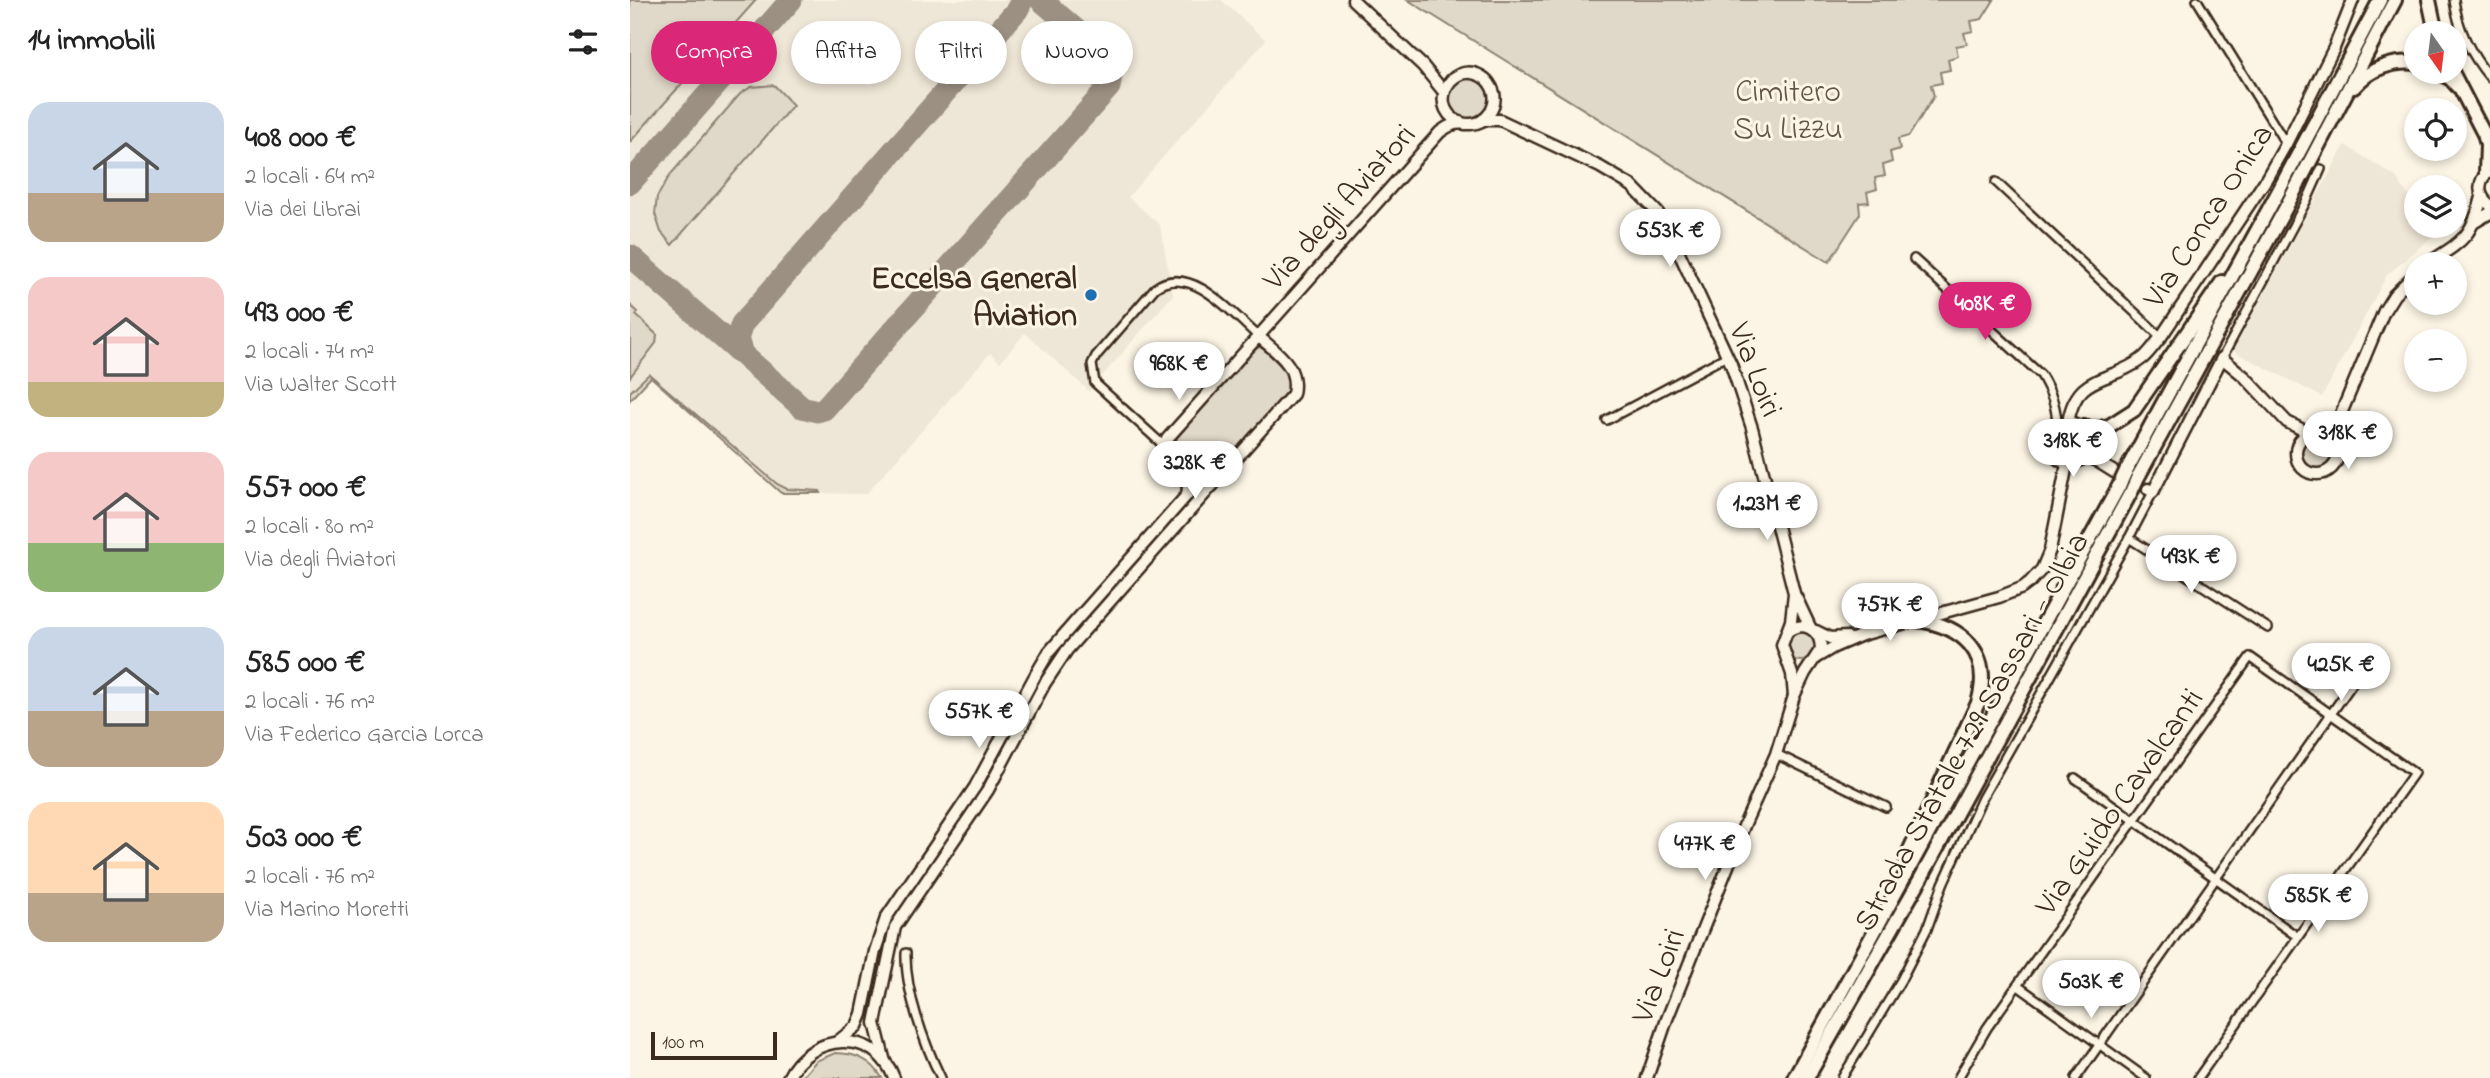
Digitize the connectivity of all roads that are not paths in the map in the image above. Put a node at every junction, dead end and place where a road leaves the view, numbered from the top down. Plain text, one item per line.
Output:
1 (1353, 0) edge
2 (2197, 0) edge
3 (2353, 0) edge
4 (2380, 0) edge
5 (2395, 0) edge
6 (2429, 0) edge
7 (2454, 0) edge
8 (2433, 21) edge
9 (2404, 64) edge
10 (1423, 66) junction
11 (1453, 78) junction
12 (2490, 78) edge
13 (2455, 84) edge
14 (2458, 84) edge
15 (1444, 92) junction
16 (2463, 94) junction
17 (1495, 99) junction
18 (2337, 109) junction
19 (1447, 111) junction
20 (1483, 120) junction
21 (1465, 124) junction
22 (1516, 127) junction
23 (1440, 132) junction
24 (2286, 144) junction
25 (2488, 147) edge
26 (2321, 169) dead end
27 (2488, 171) edge
28 (1996, 182) dead end
29 (2482, 197) junction
30 (2490, 205) edge
31 (2490, 213) edge
32 (2475, 222) junction
33 (2258, 229) junction
34 (2445, 252) edge
35 (1914, 259) dead end
36 (2404, 284) edge
37 (1258, 336) junction
38 (2161, 337) junction
39 (1727, 356) junction
40 (2222, 358) junction
41 (2340, 416) junction
42 (1607, 420) dead end
43 (2287, 422) junction
44 (2068, 423) junction
45 (2057, 427) junction
46 (2082, 427) junction
47 (2321, 432) junction
48 (2309, 433) junction
49 (2336, 444) junction
50 (2297, 446) junction
51 (2087, 455) junction
52 (1169, 458) junction
53 (2067, 464) junction
54 (2126, 473) junction
55 (1184, 478) junction
56 (1214, 485) junction
57 (2125, 488) junction
58 (2150, 491) joint
59 (2129, 538) junction
60 (1794, 593) junction
61 (1917, 620) junction
62 (2269, 628) dead end
63 (1813, 630) junction
64 (1787, 632) junction
65 (1861, 635) junction
66 (1786, 657) junction
67 (1816, 658) junction
68 (2366, 664) dead end
69 (1794, 696) junction
70 (2331, 713) junction
71 (1776, 754) junction
72 (2075, 778) dead end
73 (1886, 807) dead end
74 (2134, 821) junction
75 (2216, 879) junction
76 (1872, 935) junction
77 (2298, 937) junction
78 (906, 953) dead end
79 (2018, 986) junction
80 (837, 1042) junction
81 (2100, 1044) junction
82 (885, 1062) junction
83 (788, 1078) edge
84 (894, 1078) edge
85 (941, 1078) edge
86 (1647, 1078) edge
87 (1794, 1078) edge
88 (1807, 1078) edge
89 (1842, 1078) edge
90 (1958, 1078) edge
91 (2076, 1078) edge
92 (2146, 1078) edge
93 (2198, 1078) edge

1 - 10 street
2 - 24 street
3 - 24 street, Via Conca Onica
4 - 33 highway, Strada Statale 729 Sassari - Olbia
5 - 18 highway, Strada Statale 729 Sassari - Olbia
6 - 8 highway
7 - 12 street
9 - 18 highway
10 - 11 street
10 - 15 street
11 - 15 street
11 - 17 street
13 - 16 highway
14 - 16 highway
15 - 19 street
16 - 25 highway
17 - 20 street
17 - 22 street, Via Loiri
18 - 54 highway, Strada Statale 729 Sassari - Olbia
19 - 21 street
19 - 23 street
20 - 21 street
20 - 22 street, Via Loiri
21 - 23 street, Via degli Aviatori
22 - 39 street, Via Loiri
23 - 37 street, Via degli Aviatori
24 - 38 street, Via Conca Onica
25 - 27 highway
26 - 40 street
27 - 29 street
28 - 38 street
29 - 30 street
29 - 32 street
31 - 32 street
32 - 34 street
33 - 46 highway
33 - 54 highway, Strada Statale 729 Sassari - Olbia
35 - 45 street
36 - 41 street
37 - 52 street, Via degli Aviatori
37 - 52 street
37 - 56 street, Via degli Aviatori
38 - 44 street, Via Conca Onica
39 - 42 street
39 - 60 street, Via Loiri
40 - 43 street
40 - 58 street
41 - 47 street
41 - 49 street
43 - 48 street
43 - 50 street
44 - 45 street
44 - 46 street
45 - 53 street
46 - 51 street
47 - 48 street
47 - 49 street
48 - 50 street
49 - 50 street
51 - 53 street
51 - 54 street
52 - 55 street
53 - 61 street
54 - 57 highway, Strada Statale 729 Sassari - Olbia, bridge
55 - 56 street
55 - 80 street
56 - 82 street, Via degli Aviatori
57 - 76 highway, Strada Statale 729 Sassari - Olbia
57 - 88 highway, Strada Statale 729 Sassari - Olbia
58 - 59 street
59 - 62 street
59 - 89 street
60 - 63 street
60 - 64 street, Via Loiri
61 - 65 street
61 - 76 highway
63 - 64 street
63 - 65 street
63 - 67 street
64 - 66 street
65 - 67 street
66 - 67 street
66 - 69 street, Via Loiri
67 - 69 street, Via Loiri
68 - 70 street
69 - 71 street, Via Loiri
70 - 74 street, Via Guido Cavalcanti
70 - 75 street
70 - 77 street
71 - 73 street
71 - 86 street, Via Loiri
72 - 74 street
74 - 75 street
74 - 79 street, Via Guido Cavalcanti
75 - 77 street
75 - 81 street
76 - 87 highway, Strada Statale 729 Sassari - Olbia
77 - 93 street
78 - 85 street
79 - 81 street
79 - 90 street, Via Guido Cavalcanti
80 - 82 street
80 - 83 street
81 - 91 street
81 - 92 street
82 - 84 street

